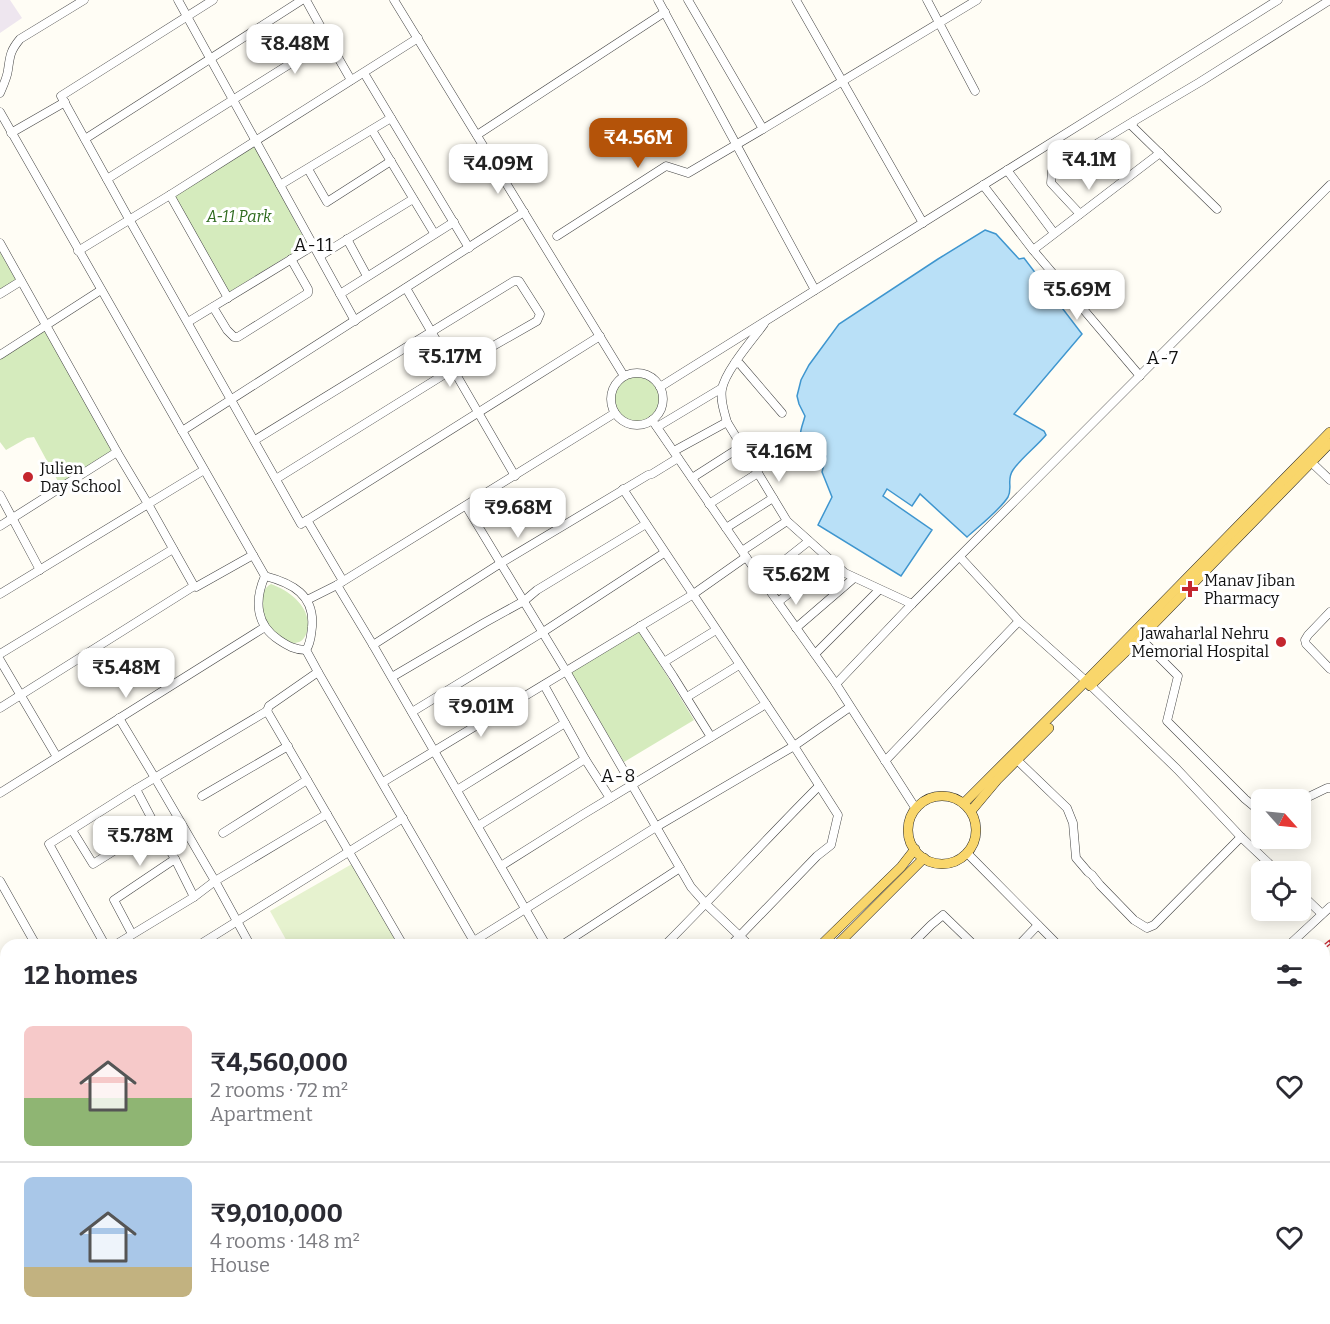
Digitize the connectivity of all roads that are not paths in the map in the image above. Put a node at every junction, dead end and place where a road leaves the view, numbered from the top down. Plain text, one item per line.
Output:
1 (84, 0) edge
2 (178, 0) edge
3 (213, 0) edge
4 (304, 0) edge
5 (394, 0) edge
6 (688, 0) edge
7 (796, 0) edge
8 (927, 0) edge
9 (977, 0) edge
10 (1278, 0) edge
11 (1330, 0) edge
12 (661, 1) edge
13 (665, 12) junction
14 (187, 16) junction
15 (939, 23) junction
16 (418, 38) junction
17 (328, 40) junction
18 (211, 59) junction
19 (363, 73) junction
20 (351, 80) junction
21 (842, 81) junction
22 (1, 91) edge
23 (975, 91) dead end
24 (232, 99) junction
25 (65, 102) junction
26 (0, 114) edge
27 (391, 118) junction
28 (1134, 121) junction
29 (763, 129) junction
30 (372, 130) junction
31 (11, 133) junction
32 (477, 135) junction
33 (85, 139) junction
34 (255, 140) junction
35 (736, 144) junction
36 (1160, 153) junction
37 (391, 161) junction
38 (308, 168) junction
39 (1007, 170) junction
40 (107, 178) junction
41 (280, 185) junction
42 (983, 185) junction
43 (1330, 185) edge
44 (170, 195) junction
45 (413, 199) junction
46 (1217, 209) dead end
47 (524, 212) junction
48 (1080, 214) junction
49 (129, 219) junction
50 (454, 222) junction
51 (923, 223) junction
52 (435, 233) junction
53 (1054, 234) junction
54 (557, 236) dead end
55 (347, 239) junction
56 (0, 243) edge
57 (314, 246) junction
58 (469, 248) junction
59 (1033, 250) junction
60 (78, 251) junction
61 (320, 256) junction
62 (291, 259) junction
63 (367, 276) junction
64 (21, 281) junction
65 (406, 288) junction
66 (101, 290) junction
67 (815, 290) junction
68 (0, 294) edge
69 (340, 294) junction
70 (228, 298) junction
71 (213, 307) junction
72 (767, 320) junction
73 (355, 321) junction
74 (188, 322) junction
75 (46, 325) junction
76 (431, 331) junction
77 (600, 336) junction
78 (0, 355) edge
79 (735, 363) junction
80 (453, 369) junction
81 (624, 376) junction
82 (1140, 376) junction
83 (660, 387) junction
84 (722, 388) junction
85 (232, 399) junction
86 (479, 413) junction
87 (615, 413) junction
88 (782, 413) dead end
89 (727, 422) junction
90 (655, 424) junction
91 (182, 431) junction
92 (1330, 432) edge
93 (255, 440) junction
94 (1330, 443) edge
95 (742, 446) junction
96 (117, 452) junction
97 (676, 455) junction
98 (1311, 462) junction
99 (204, 470) junction
100 (758, 473) junction
101 (515, 476) junction
102 (692, 478) junction
103 (276, 479) junction
104 (1330, 480) edge
105 (623, 489) junction
106 (0, 495) edge
107 (773, 498) junction
108 (148, 504) junction
109 (710, 504) junction
110 (466, 506) junction
111 (13, 519) junction
112 (307, 520) junction
113 (787, 521) junction
114 (646, 524) junction
115 (0, 526) edge
116 (726, 528) junction
117 (809, 541) junction
118 (173, 549) junction
119 (664, 553) junction
120 (744, 554) junction
121 (253, 555) junction
122 (960, 557) junction
123 (830, 561) junction
124 (501, 563) junction
125 (40, 570) junction
126 (265, 576) junction
127 (854, 578) junction
128 (761, 579) junction
129 (340, 583) junction
130 (194, 586) junction
131 (879, 590) junction
132 (0, 594) edge
133 (692, 595) junction
134 (308, 600) junction
135 (524, 601) junction
136 (778, 602) junction
137 (912, 604) junction
138 (1330, 612) edge
139 (1019, 621) junction
140 (640, 626) junction
141 (265, 627) junction
142 (796, 628) junction
143 (716, 630) junction
144 (543, 632) junction
145 (1140, 638) junction
146 (374, 645) junction
147 (306, 650) junction
148 (0, 654) edge
149 (814, 654) junction
150 (0, 660) edge
151 (664, 662) junction
152 (739, 664) junction
153 (1330, 669) edge
154 (566, 671) junction
155 (318, 672) junction
156 (392, 677) junction
157 (1088, 683) junction
158 (836, 684) junction
159 (544, 685) junction
160 (20, 695) junction
161 (687, 697) junction
162 (766, 704) junction
163 (850, 707) junction
164 (0, 708) edge
165 (267, 711) junction
166 (412, 712) junction
167 (119, 718) junction
168 (565, 723) junction
169 (711, 737) junction
170 (288, 746) junction
171 (794, 746) junction
172 (435, 751) junction
173 (57, 757) junction
174 (585, 759) junction
175 (1017, 760) junction
176 (885, 761) junction
177 (155, 778) junction
178 (307, 780) junction
179 (382, 782) junction
180 (632, 785) junction
181 (819, 786) junction
182 (1330, 788) edge
183 (136, 789) junction
184 (457, 790) junction
185 (0, 793) edge
186 (202, 796) dead end
187 (1311, 796) edge
188 (610, 798) junction
189 (1251, 804) edge
190 (967, 807) junction
191 (916, 809) junction
192 (327, 814) junction
193 (403, 818) junction
194 (155, 825) junction
195 (478, 826) junction
196 (656, 827) junction
197 (72, 830) junction
198 (223, 833) dead end
199 (1241, 837) junction
200 (915, 849) junction
201 (349, 852) junction
202 (967, 853) junction
203 (924, 858) junction
204 (175, 859) junction
205 (1266, 861) edge
206 (501, 866) junction
207 (680, 868) junction
208 (0, 881) edge
209 (215, 881) junction
210 (2, 890) edge
211 (194, 897) junction
212 (706, 904) junction
213 (1311, 904) edge
214 (1330, 907) edge
215 (525, 909) junction
216 (1322, 914) junction
217 (236, 922) junction
218 (1038, 925) junction
219 (132, 934) junction
220 (740, 936) junction
221 (32, 939) edge
222 (102, 939) edge
223 (124, 939) edge
224 (209, 939) edge
225 (246, 939) edge
226 (400, 939) edge
227 (473, 939) edge
228 (481, 939) edge
229 (542, 939) edge
230 (571, 939) edge
231 (671, 939) edge
232 (737, 939) edge
233 (743, 939) edge
234 (827, 939) edge
235 (843, 939) edge
236 (917, 939) edge
237 (964, 939) edge
238 (1025, 939) edge
239 (1052, 939) edge
240 (1295, 939) edge

1 - 22 street
2 - 14 street
3 - 14 street
4 - 17 street
4 - 18 street
5 - 16 street
6 - 29 street
7 - 21 street
8 - 15 street
9 - 15 street
10 - 39 street
11 - 28 street
12 - 13 street
13 - 32 street
13 - 35 street
14 - 18 street
14 - 25 street
15 - 21 street
15 - 23 street
16 - 19 street
16 - 32 street
17 - 20 street
17 - 24 street
18 - 24 street
18 - 33 street
19 - 20 street
19 - 27 street
20 - 34 street
21 - 29 street
21 - 51 street
24 - 34 street
24 - 40 street
25 - 31 street
25 - 33 street
26 - 31 street
27 - 30 street
27 - 50 street
28 - 36 street
28 - 48 street
29 - 35 street
30 - 37 street
30 - 38 street
31 - 60 street
32 - 47 street
33 - 40 street
34 - 41 street
34 - 44 street
35 - 54 street
35 - 67 street
36 - 46 street
36 - 48 street
37 - 38 street
37 - 45 street
38 - 41 street
39 - 42 street
39 - 53 street
40 - 49 street
41 - 57 street
42 - 51 street
42 - 59 street
43 - 82 street
44 - 49 street
44 - 70 street
45 - 52 street
45 - 55 street
47 - 58 street
47 - 77 street
48 - 53 street
49 - 60 street
49 - 74 street
50 - 52 street
50 - 58 street
51 - 67 street
52 - 63 street
53 - 59 street
55 - 61 street
55 - 63 street
56 - 64 street
57 - 61 street
57 - 62 street
58 - 65 street
59 - 82 street
60 - 66 street
61 - 69 street
62 - 70 street
62 - 71 street
63 - 69 street
64 - 68 street
64 - 75 street
65 - 73 street
65 - 76 street
66 - 75 street
66 - 91 street
67 - 72 street
69 - 73 street
70 - 71 street
71 - 74 street
72 - 79 street
72 - 83 street
73 - 85 street
74 - 85 street
75 - 78 street
75 - 96 street
76 - 80 street
76 - 80 street
76 - 93 street
77 - 81 street
77 - 86 street
79 - 84 street
79 - 88 street
80 - 86 street
80 - 103 street
81 - 83 street
81 - 87 street
82 - 122 street
83 - 90 street
84 - 89 street
84 - 90 street
85 - 91 street
85 - 93 street
86 - 101 street
86 - 112 street
87 - 90 street
87 - 101 street
89 - 95 street
89 - 97 street
90 - 97 street
91 - 99 street
92 - 157 main road
93 - 103 street
94 - 98 main road
95 - 100 street
95 - 102 street
96 - 108 street
96 - 111 street
97 - 102 street
97 - 105 street
98 - 104 street
98 - 145 main road
99 - 108 street
99 - 121 street
100 - 107 street
100 - 109 street
101 - 110 street
102 - 109 street
103 - 112 street
105 - 114 street
105 - 124 street
106 - 111 street
107 - 113 street
107 - 116 street
108 - 118 street
108 - 125 street
109 - 116 street
110 - 124 street
110 - 129 street
111 - 115 street
111 - 125 street
112 - 129 street
113 - 117 street
113 - 120 street
114 - 119 street
114 - 135 street
116 - 120 street
117 - 123 street
117 - 128 street
118 - 130 street
118 - 148 street
119 - 133 street
119 - 144 street
120 - 128 street
120 - 133 street
121 - 126 street
121 - 130 street
122 - 137 street
122 - 139 street
123 - 127 street
123 - 136 street
124 - 135 street
124 - 146 street
125 - 132 street
126 - 134 street
126 - 141 street
127 - 131 street
127 - 142 street
128 - 136 street
129 - 134 street
129 - 146 street
130 - 160 street
131 - 137 street
131 - 149 street
133 - 140 street
133 - 143 street
134 - 147 street
135 - 144 street
135 - 156 street
136 - 142 street
137 - 158 street
138 - 153 street
139 - 157 street
139 - 176 street
140 - 151 street
140 - 154 street
141 - 147 street
141 - 167 street
142 - 149 street
143 - 151 street
143 - 152 street
144 - 154 street
144 - 166 street
145 - 157 main road
145 - 189 street
146 - 156 street
147 - 155 street
149 - 158 street
150 - 160 street
151 - 161 street
152 - 161 street
152 - 162 street
154 - 159 street
154 - 180 street
155 - 165 street
155 - 179 street
156 - 166 street
157 - 175 main road
157 - 190 main road
157 - 199 street
158 - 163 street
159 - 168 street
159 - 172 street
160 - 164 street
160 - 173 street
161 - 169 street
162 - 169 street
162 - 171 street
163 - 171 street
163 - 176 street
165 - 170 street
165 - 177 street
166 - 172 street
167 - 173 street
167 - 177 street
168 - 174 street
168 - 184 street
169 - 180 street
170 - 178 street
170 - 186 street
171 - 181 street
171 - 196 street
172 - 179 street
172 - 184 street
173 - 185 street
174 - 188 street
174 - 195 street
175 - 190 main road
175 - 199 street
176 - 191 street
177 - 183 street
177 - 209 street
178 - 192 street
178 - 198 street
179 - 193 street
180 - 188 street
180 - 196 street
181 - 212 street
181 - 220 street
182 - 187 street
183 - 194 street
183 - 197 street
184 - 195 street
188 - 206 street
190 - 191 main road
190 - 202 main road
191 - 200 main road
192 - 201 street
192 - 209 street
193 - 201 street
193 - 227 street
194 - 197 street
194 - 204 street
195 - 206 street
196 - 207 street
196 - 215 street
197 - 222 street
199 - 205 street
200 - 203 main road
200 - 234 main road
201 - 217 street
201 - 226 street
202 - 203 main road
202 - 218 street
203 - 235 main road
204 - 211 street
204 - 219 street
206 - 215 street
207 - 212 street
207 - 230 street
208 - 210 street
209 - 211 street
209 - 217 street
210 - 221 street
211 - 219 street
212 - 220 street
212 - 231 street
213 - 216 street
214 - 216 street
215 - 228 street
215 - 229 street
216 - 240 street
217 - 224 street
217 - 225 street
218 - 238 street
218 - 239 street
219 - 223 street
220 - 232 street
220 - 233 street
236 - 237 street

